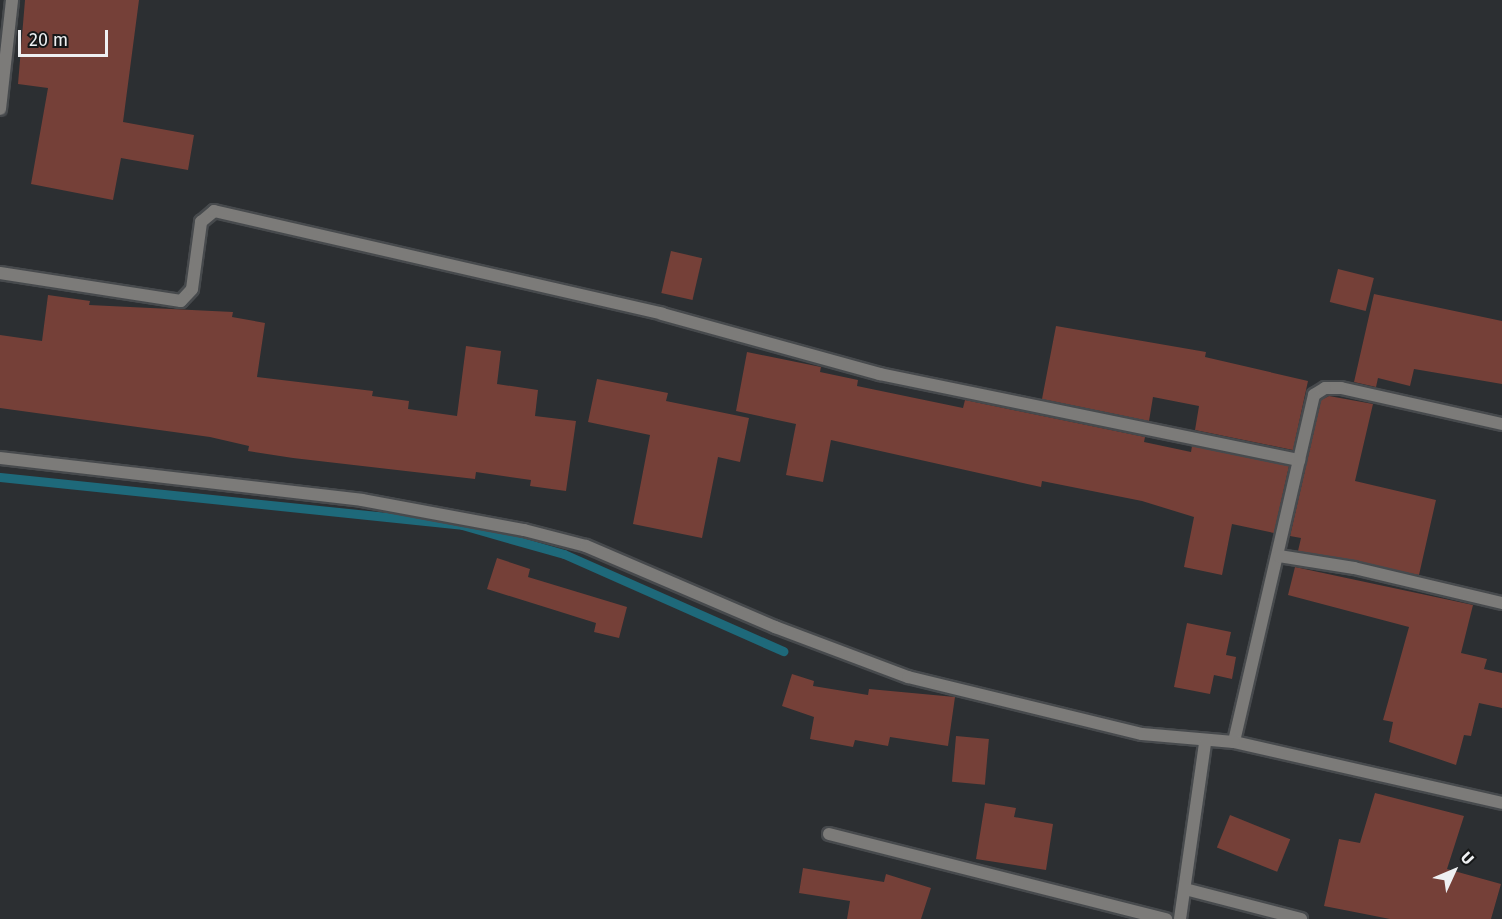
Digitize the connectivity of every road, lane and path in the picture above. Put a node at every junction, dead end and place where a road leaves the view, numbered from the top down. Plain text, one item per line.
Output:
1 (12, 0) edge
2 (0, 109) edge
3 (0, 273) edge
4 (1502, 424) edge
5 (0, 458) edge
6 (1299, 460) junction
7 (1279, 556) junction
8 (1502, 603) edge
9 (1205, 742) junction
10 (1234, 742) junction
11 (1502, 803) edge
12 (829, 834) dead end
13 (1185, 889) junction
14 (1166, 919) edge
15 (1180, 919) edge
16 (1301, 919) edge

1 - 2 street
3 - 6 street
4 - 6 street
5 - 9 street
6 - 7 street
7 - 8 street
7 - 10 street
9 - 10 street
9 - 13 street
10 - 11 street
12 - 14 street
13 - 15 street
13 - 16 street

